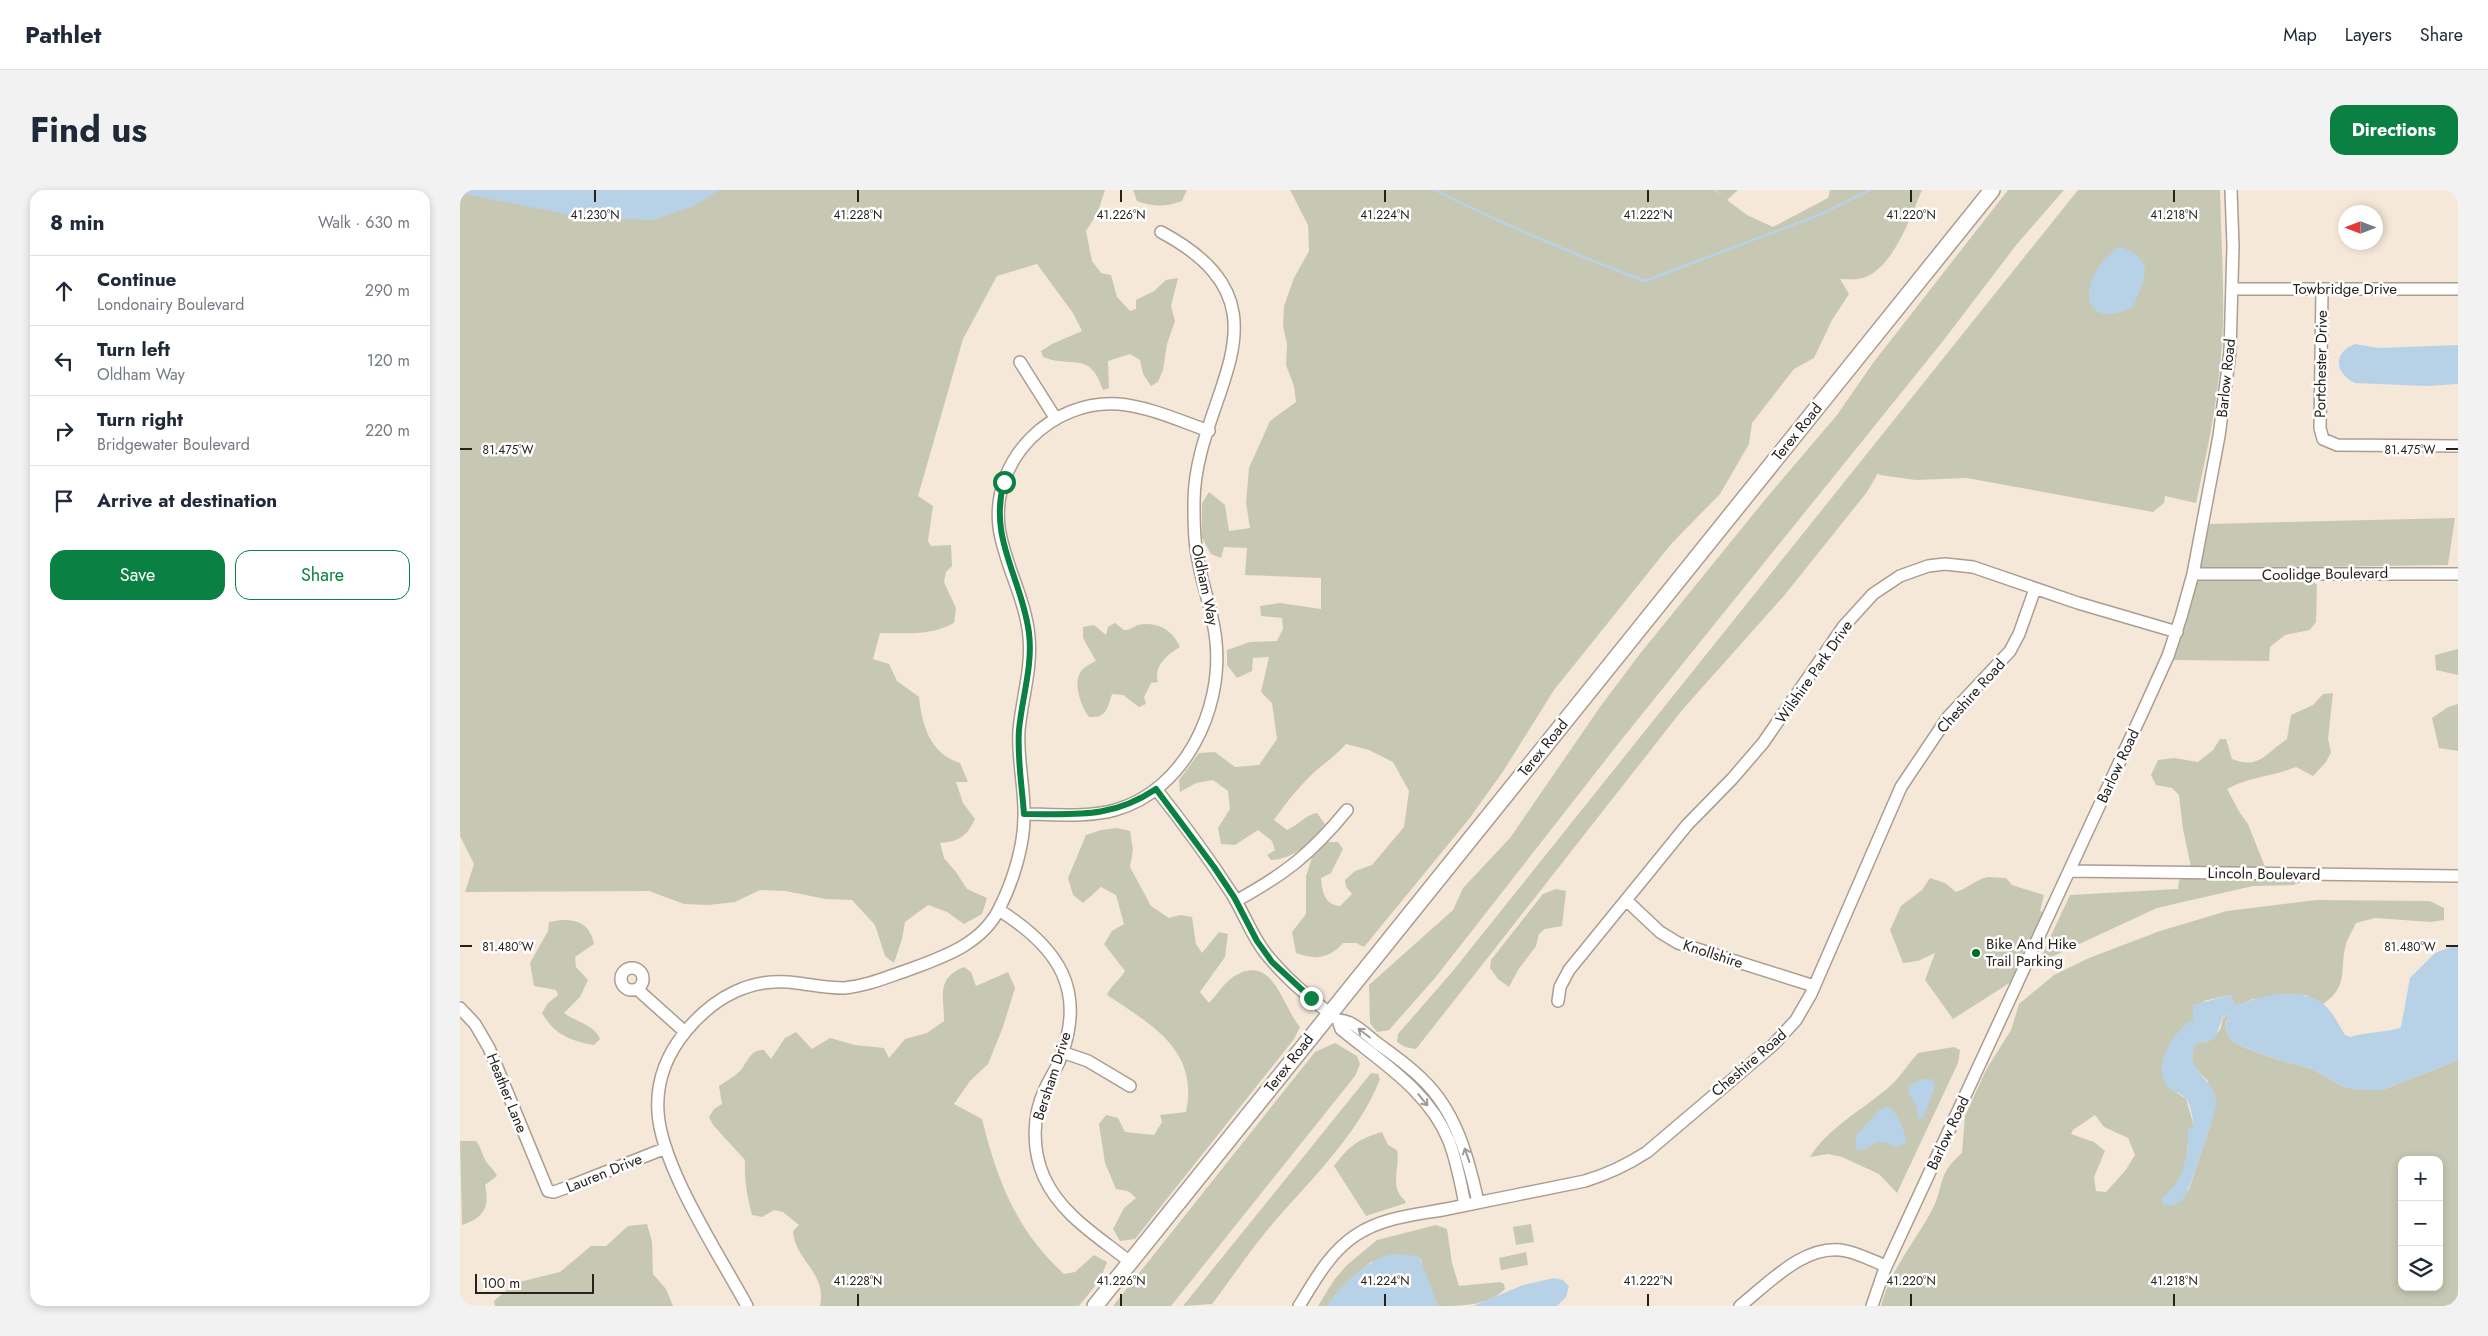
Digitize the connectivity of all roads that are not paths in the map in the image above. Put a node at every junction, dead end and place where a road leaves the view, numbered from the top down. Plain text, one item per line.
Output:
1 (1992, 190) edge
2 (2231, 190) edge
3 (1161, 232) dead end
4 (2233, 289) junction
5 (2458, 289) edge
6 (2322, 290) junction
7 (1020, 362) dead end
8 (1056, 419) junction
9 (1209, 431) junction
10 (2458, 446) edge
11 (2193, 574) junction
12 (2458, 574) edge
13 (2036, 589) junction
14 (2177, 632) junction
15 (1156, 789) junction
16 (1347, 810) dead end
17 (1024, 814) junction
18 (2070, 871) junction
19 (2458, 876) edge
20 (1626, 900) junction
21 (1236, 901) junction
22 (999, 910) junction
23 (1814, 986) junction
24 (637, 989) dead end
25 (1558, 1000) dead end
26 (460, 1008) edge
27 (1334, 1016) junction
28 (685, 1032) junction
29 (1062, 1052) junction
30 (1412, 1070) junction
31 (1404, 1080) junction
32 (1130, 1086) dead end
33 (1449, 1114) junction
34 (1438, 1120) junction
35 (666, 1148) junction
36 (544, 1185) joint
37 (1478, 1202) junction
38 (1465, 1205) junction
39 (1130, 1262) junction
40 (1886, 1266) junction
41 (747, 1306) edge
42 (1095, 1306) edge
43 (1299, 1306) edge
44 (1740, 1306) edge
45 (1872, 1306) edge

1 - 27 main road, Terex Road
2 - 4 street, Barlow Road
3 - 9 street, Oldham Way
4 - 6 street, Towbridge Drive
4 - 11 street, Barlow Road
5 - 6 street, Towbridge Drive
6 - 10 street, Portchester Drive
7 - 8 street
8 - 9 street
8 - 17 street
9 - 15 street, Oldham Way
11 - 12 street, Coolidge Boulevard
11 - 14 street, Barlow Road
13 - 14 street, Wilshire Park Drive
13 - 20 street, Wilshire Park Drive
13 - 23 street, Cheshire Road
14 - 18 street, Barlow Road
15 - 17 street, Oldham Way
15 - 21 street
16 - 21 street
17 - 22 street
18 - 19 street, Lincoln Boulevard
18 - 40 street, Barlow Road
20 - 23 street, Knollshire
20 - 25 street, Wilshire Park Drive
21 - 27 street
22 - 28 street
22 - 29 street, Bersham Drive
23 - 37 street, Cheshire Road
24 - 28 street
26 - 36 street, Heather Lane
30 -> 27 street
27 - 31 street
27 - 39 main road, Terex Road
28 - 35 street
29 - 32 street
29 - 39 street, Bersham Drive
30 - 31 street
30 - 33 street
31 -> 34 street
33 - 34 street
37 -> 33 street
34 - 38 street
35 - 36 street, Lauren Drive
35 - 41 street
37 - 38 street, Cheshire Road
38 - 43 street, Cheshire Road
39 - 42 main road, Terex Road
40 - 44 street
40 - 45 street, Barlow Road

